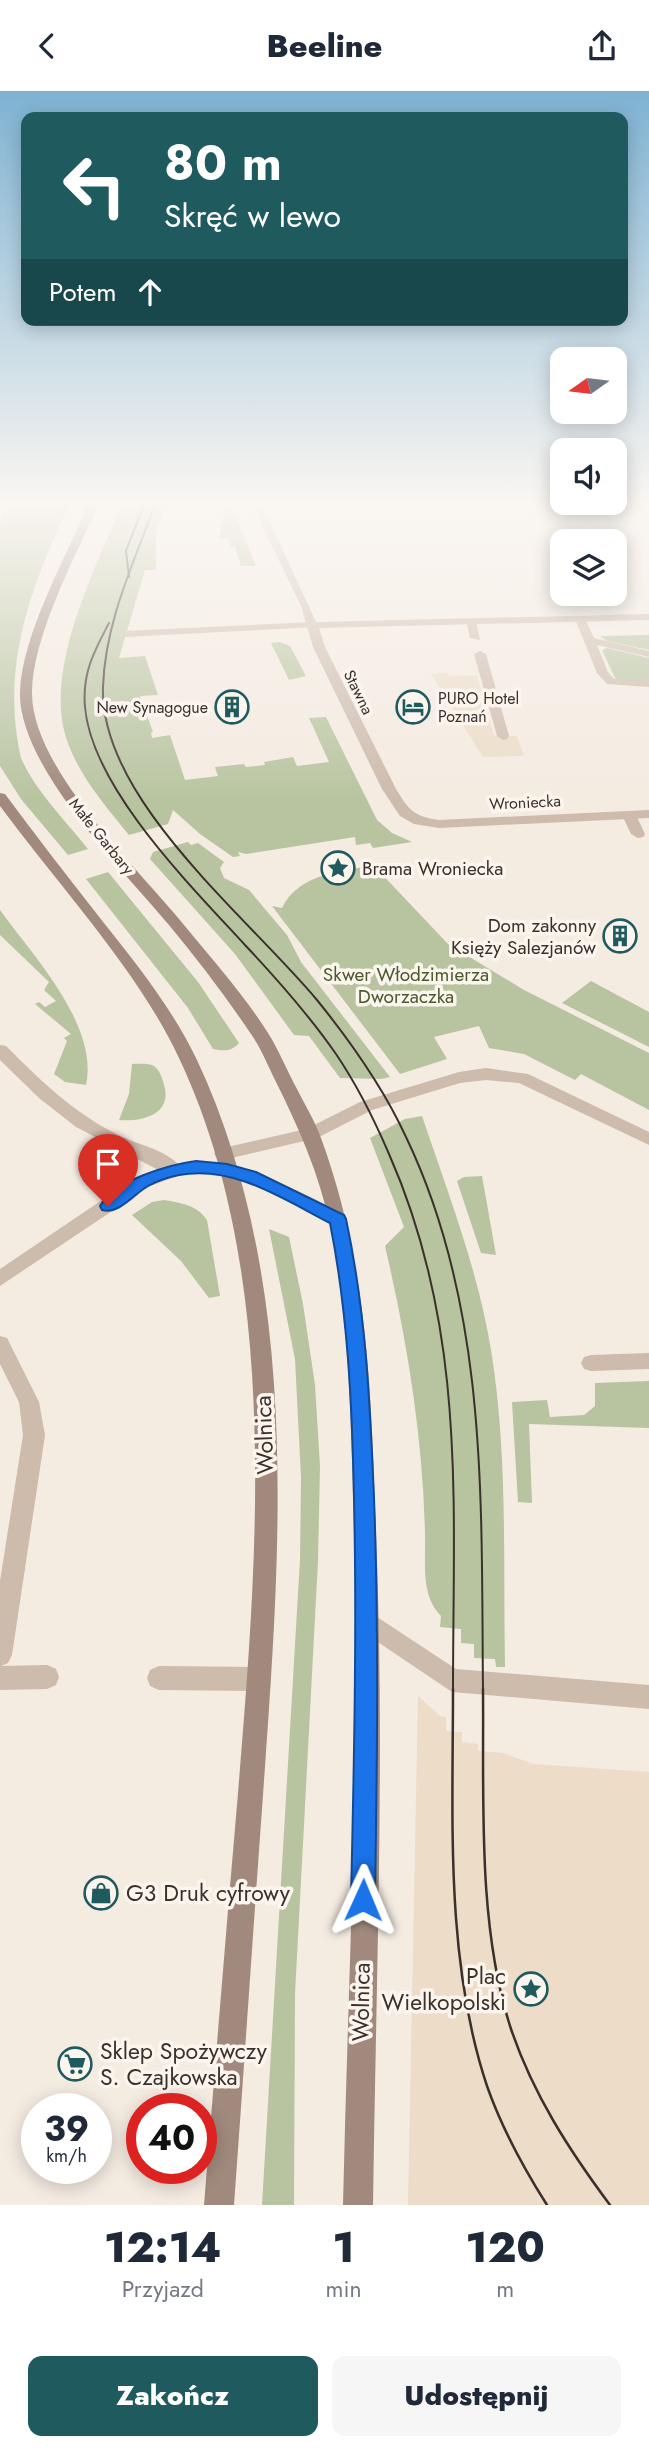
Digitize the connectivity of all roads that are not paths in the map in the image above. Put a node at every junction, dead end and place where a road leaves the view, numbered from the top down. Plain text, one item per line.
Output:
1 (50, 604) edge
2 (305, 604) edge
3 (649, 617) edge
4 (580, 619) junction
5 (471, 621) junction
6 (312, 625) junction
7 (125, 634) dead end
8 (476, 638) dead end
9 (589, 640) junction
10 (480, 654) dead end
11 (649, 654) edge
12 (649, 683) edge
13 (503, 736) dead end
14 (0, 797) edge
15 (405, 813) joint
16 (649, 814) edge
17 (629, 815) junction
18 (638, 834) dead end
19 (0, 1050) edge
20 (311, 1133) junction
21 (649, 1139) edge
22 (225, 1162) junction
23 (174, 1170) junction
24 (338, 1219) junction
25 (0, 1279) edge
26 (0, 1344) edge
27 (649, 1360) edge
28 (591, 1363) dead end
29 (368, 1622) junction
30 (0, 1655) edge
31 (47, 1677) dead end
32 (0, 1678) edge
33 (159, 1678) dead end
34 (259, 1679) junction
35 (649, 1697) edge
36 (219, 2205) edge
37 (358, 2205) edge

1 - 20 street, Małe Garbary
2 - 6 street, Stawna
3 - 4 street
4 - 5 street
4 - 9 street
5 - 6 street
5 - 8 street
6 - 7 street
6 - 15 street, Stawna
9 - 11 street
9 - 12 street
10 - 13 street
14 - 22 street
15 - 17 street, Wroniecka
16 - 17 street, Wroniecka
17 - 18 street
19 - 23 street
20 - 21 street
20 - 22 street
20 - 24 street, Wolnica
22 - 23 street
22 - 24 street
22 - 34 street, Wolnica
23 - 25 street
24 - 29 street, Wolnica
26 - 30 street
27 - 28 street
29 - 35 street
29 - 37 street, Wolnica
31 - 32 street
33 - 34 street
34 - 36 street, Wolnica

